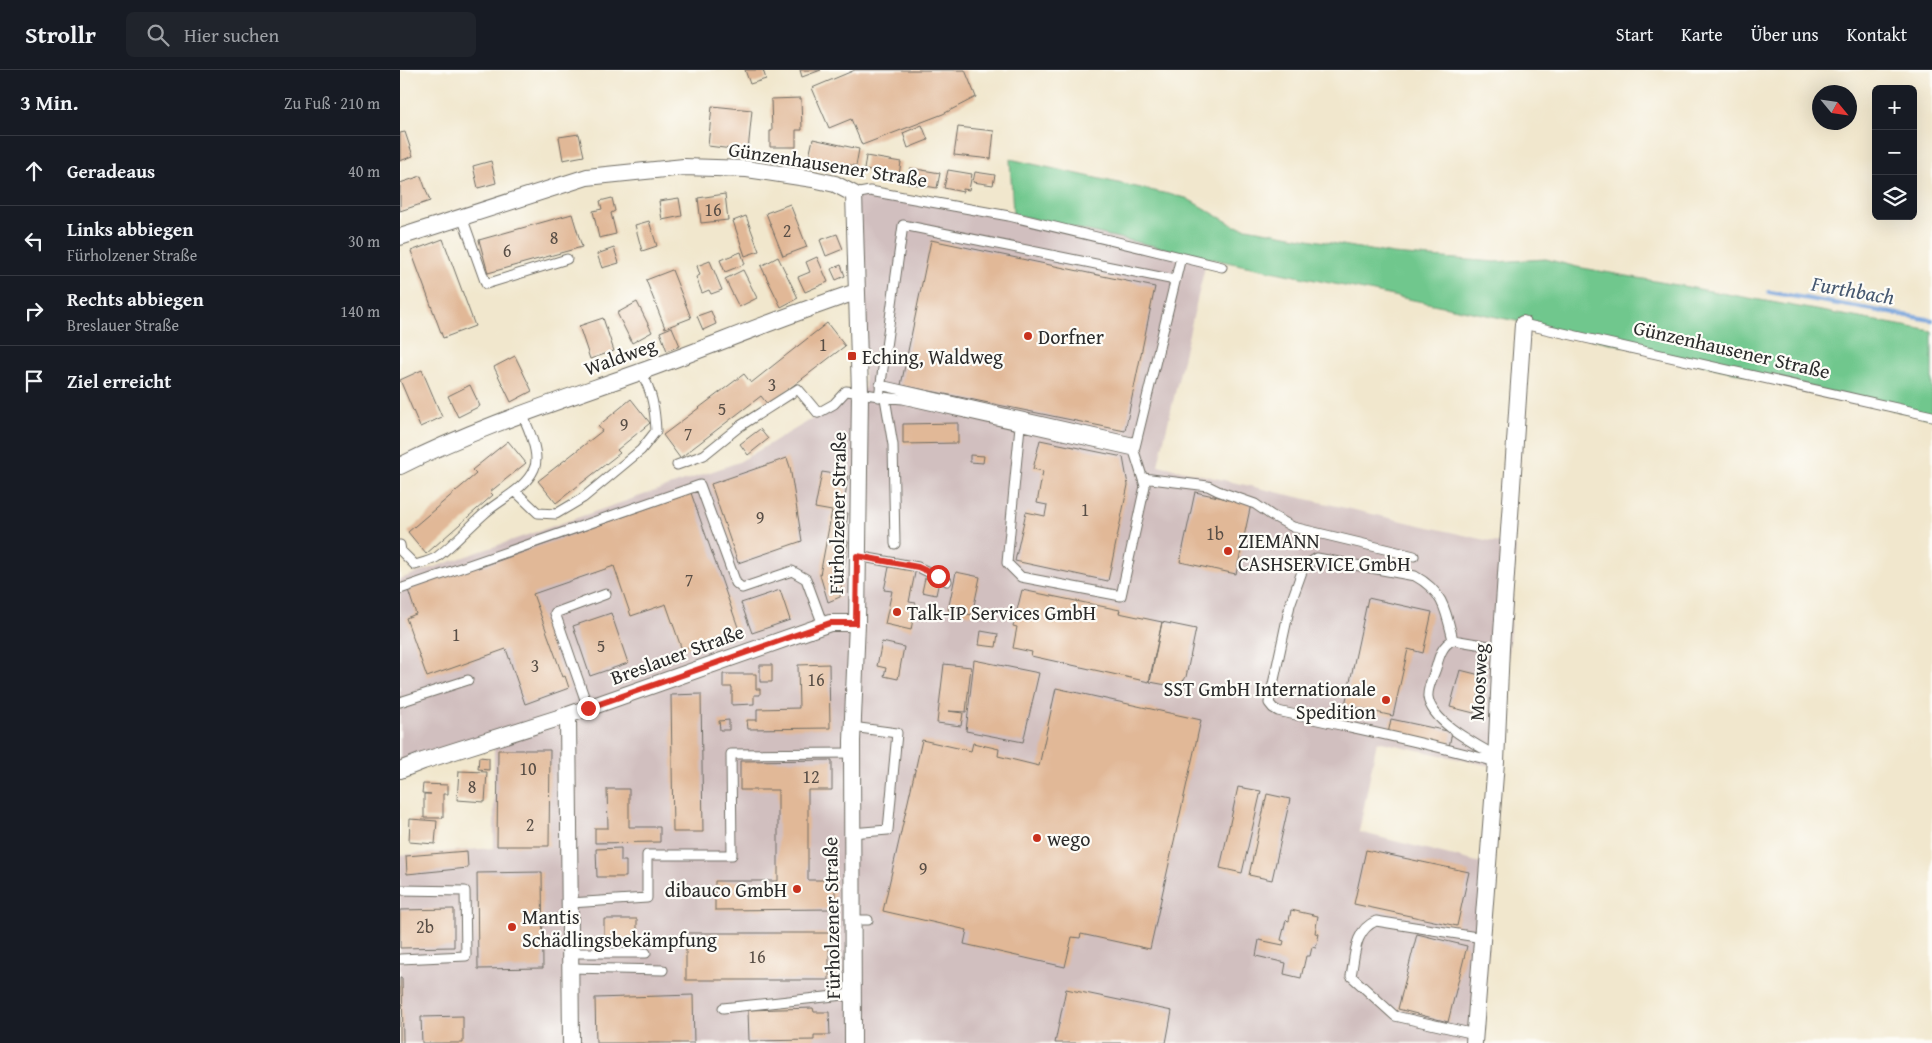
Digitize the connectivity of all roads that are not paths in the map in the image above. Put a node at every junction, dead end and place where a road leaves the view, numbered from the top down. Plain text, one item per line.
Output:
1 (854, 194) junction
2 (462, 217) junction
3 (400, 237) edge
4 (1180, 258) junction
5 (567, 259) dead end
6 (1222, 267) dead end
7 (1175, 280) junction
8 (856, 292) junction
9 (1523, 324) joint
10 (641, 372) junction
11 (880, 385) junction
12 (860, 392) junction
13 (882, 397) junction
14 (522, 414) junction
15 (1932, 416) edge
16 (1020, 426) junction
17 (1135, 447) junction
18 (677, 465) dead end
19 (400, 466) edge
20 (1143, 478) junction
21 (515, 491) junction
22 (895, 544) dead end
23 (400, 546) edge
24 (857, 556) junction
25 (1414, 556) dead end
26 (947, 581) dead end
27 (400, 589) edge
28 (606, 594) dead end
29 (856, 623) junction
30 (823, 626) junction
31 (1453, 640) junction
32 (1501, 648) junction
33 (468, 680) dead end
34 (400, 702) edge
35 (588, 708) junction
36 (568, 715) junction
37 (852, 727) junction
38 (852, 753) junction
39 (1496, 759) junction
40 (400, 770) edge
41 (852, 833) junction
42 (400, 890) edge
43 (570, 903) junction
44 (1483, 938) junction
45 (646, 953) dead end
46 (400, 959) edge
47 (570, 961) junction
48 (663, 970) dead end
49 (853, 994) junction
50 (723, 1008) dead end
51 (1475, 1038) edge
52 (572, 1043) edge
53 (857, 1043) edge

1 - 2 street, Günzenhausener Straße
1 - 4 lane, Günzenhausener Straße
1 - 8 street, Fürholzener Straße
2 - 3 street, Günzenhausener Straße
2 - 5 lane
4 - 6 lane, Günzenhausener Straße
4 - 7 lane
7 - 11 lane
7 - 17 lane
8 - 10 street, Waldweg
8 - 12 street, Fürholzener Straße
9 - 15 lane, Günzenhausener Straße
9 - 32 street, Moosweg
10 - 14 street, Waldweg
10 - 21 lane
11 - 13 lane
11 - 17 lane
12 - 13 lane
12 - 18 lane
12 - 24 street, Fürholzener Straße
13 - 16 lane
13 - 22 lane
14 - 19 street, Waldweg
14 - 21 lane
16 - 17 lane
16 - 20 lane
17 - 20 lane
20 - 25 lane
21 - 23 lane
24 - 26 lane
24 - 29 street, Fürholzener Straße
27 - 30 lane
28 - 35 lane
29 - 30 street, Breslauer Straße
29 - 37 street, Fürholzener Straße
30 - 35 street, Breslauer Straße
31 - 32 lane
31 - 39 lane
31 - 39 lane
32 - 39 street, Moosweg
33 - 34 lane
35 - 36 street, Breslauer Straße
36 - 40 street, Breslauer Straße
36 - 43 street
37 - 38 street, Fürholzener Straße
37 - 41 lane
38 - 41 street, Fürholzener Straße
38 - 43 lane
39 - 44 street, Moosweg
41 - 49 street, Fürholzener Straße
42 - 46 lane
43 - 47 street
44 - 51 street, Moosweg
44 - 51 lane
45 - 47 lane
47 - 48 lane
47 - 52 street
49 - 50 lane
49 - 53 street, Fürholzener Straße

